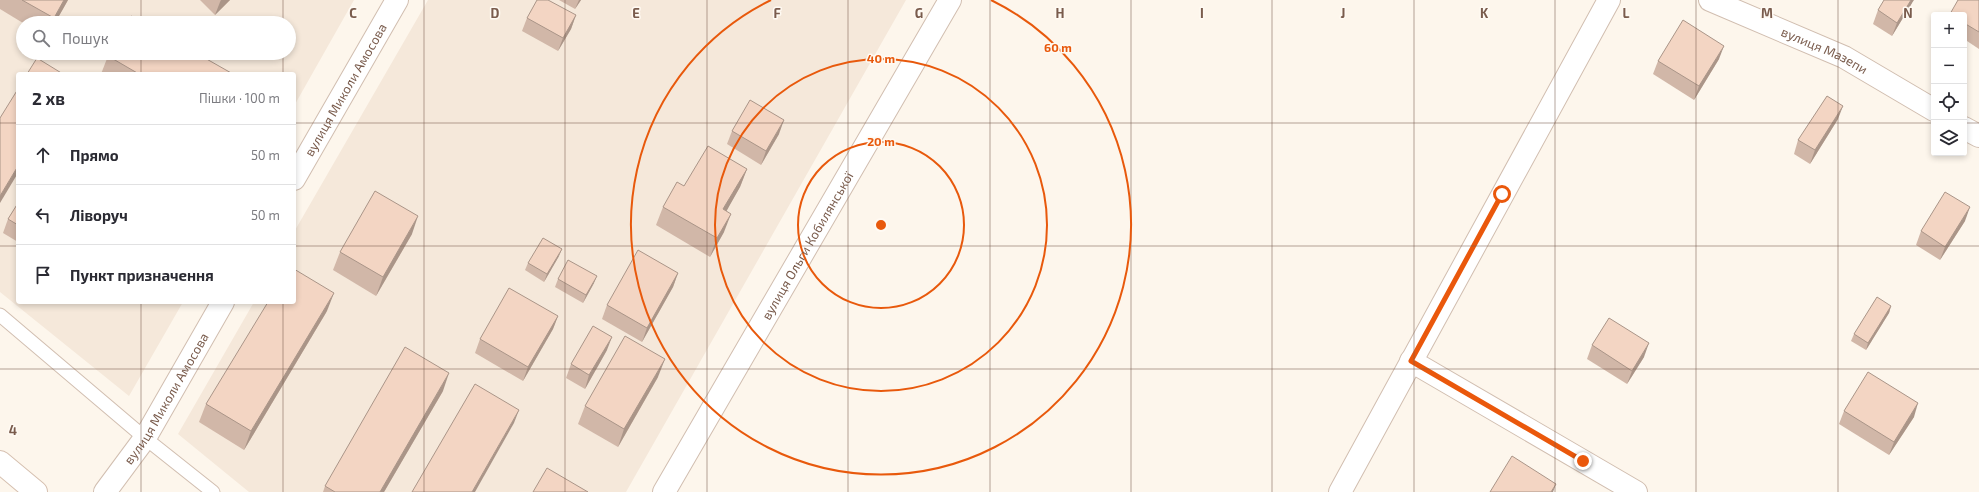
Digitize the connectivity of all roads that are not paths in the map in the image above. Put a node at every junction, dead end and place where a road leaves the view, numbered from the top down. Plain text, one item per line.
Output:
1 (397, 0) edge
2 (950, 0) edge
3 (1609, 0) edge
4 (1710, 0) edge
5 (1931, 108) edge
6 (1967, 130) edge
7 (1979, 136) edge
8 (296, 176) edge
9 (222, 304) edge
10 (0, 314) edge
11 (1411, 361) junction
12 (145, 438) junction
13 (0, 462) edge
14 (36, 492) edge
15 (105, 492) edge
16 (213, 492) edge
17 (664, 492) edge
18 (1340, 492) edge
19 (1636, 492) edge

1 - 8 street, вулиця Миколи Амосова
2 - 17 street, вулиця Ольги Кобилянської
3 - 11 street
4 - 5 street, вулиця Мазепи
6 - 7 street
9 - 12 street, вулиця Миколи Амосова
10 - 12 lane
11 - 18 street
11 - 19 street
12 - 15 street, вулиця Миколи Амосова
12 - 16 lane
13 - 14 street

